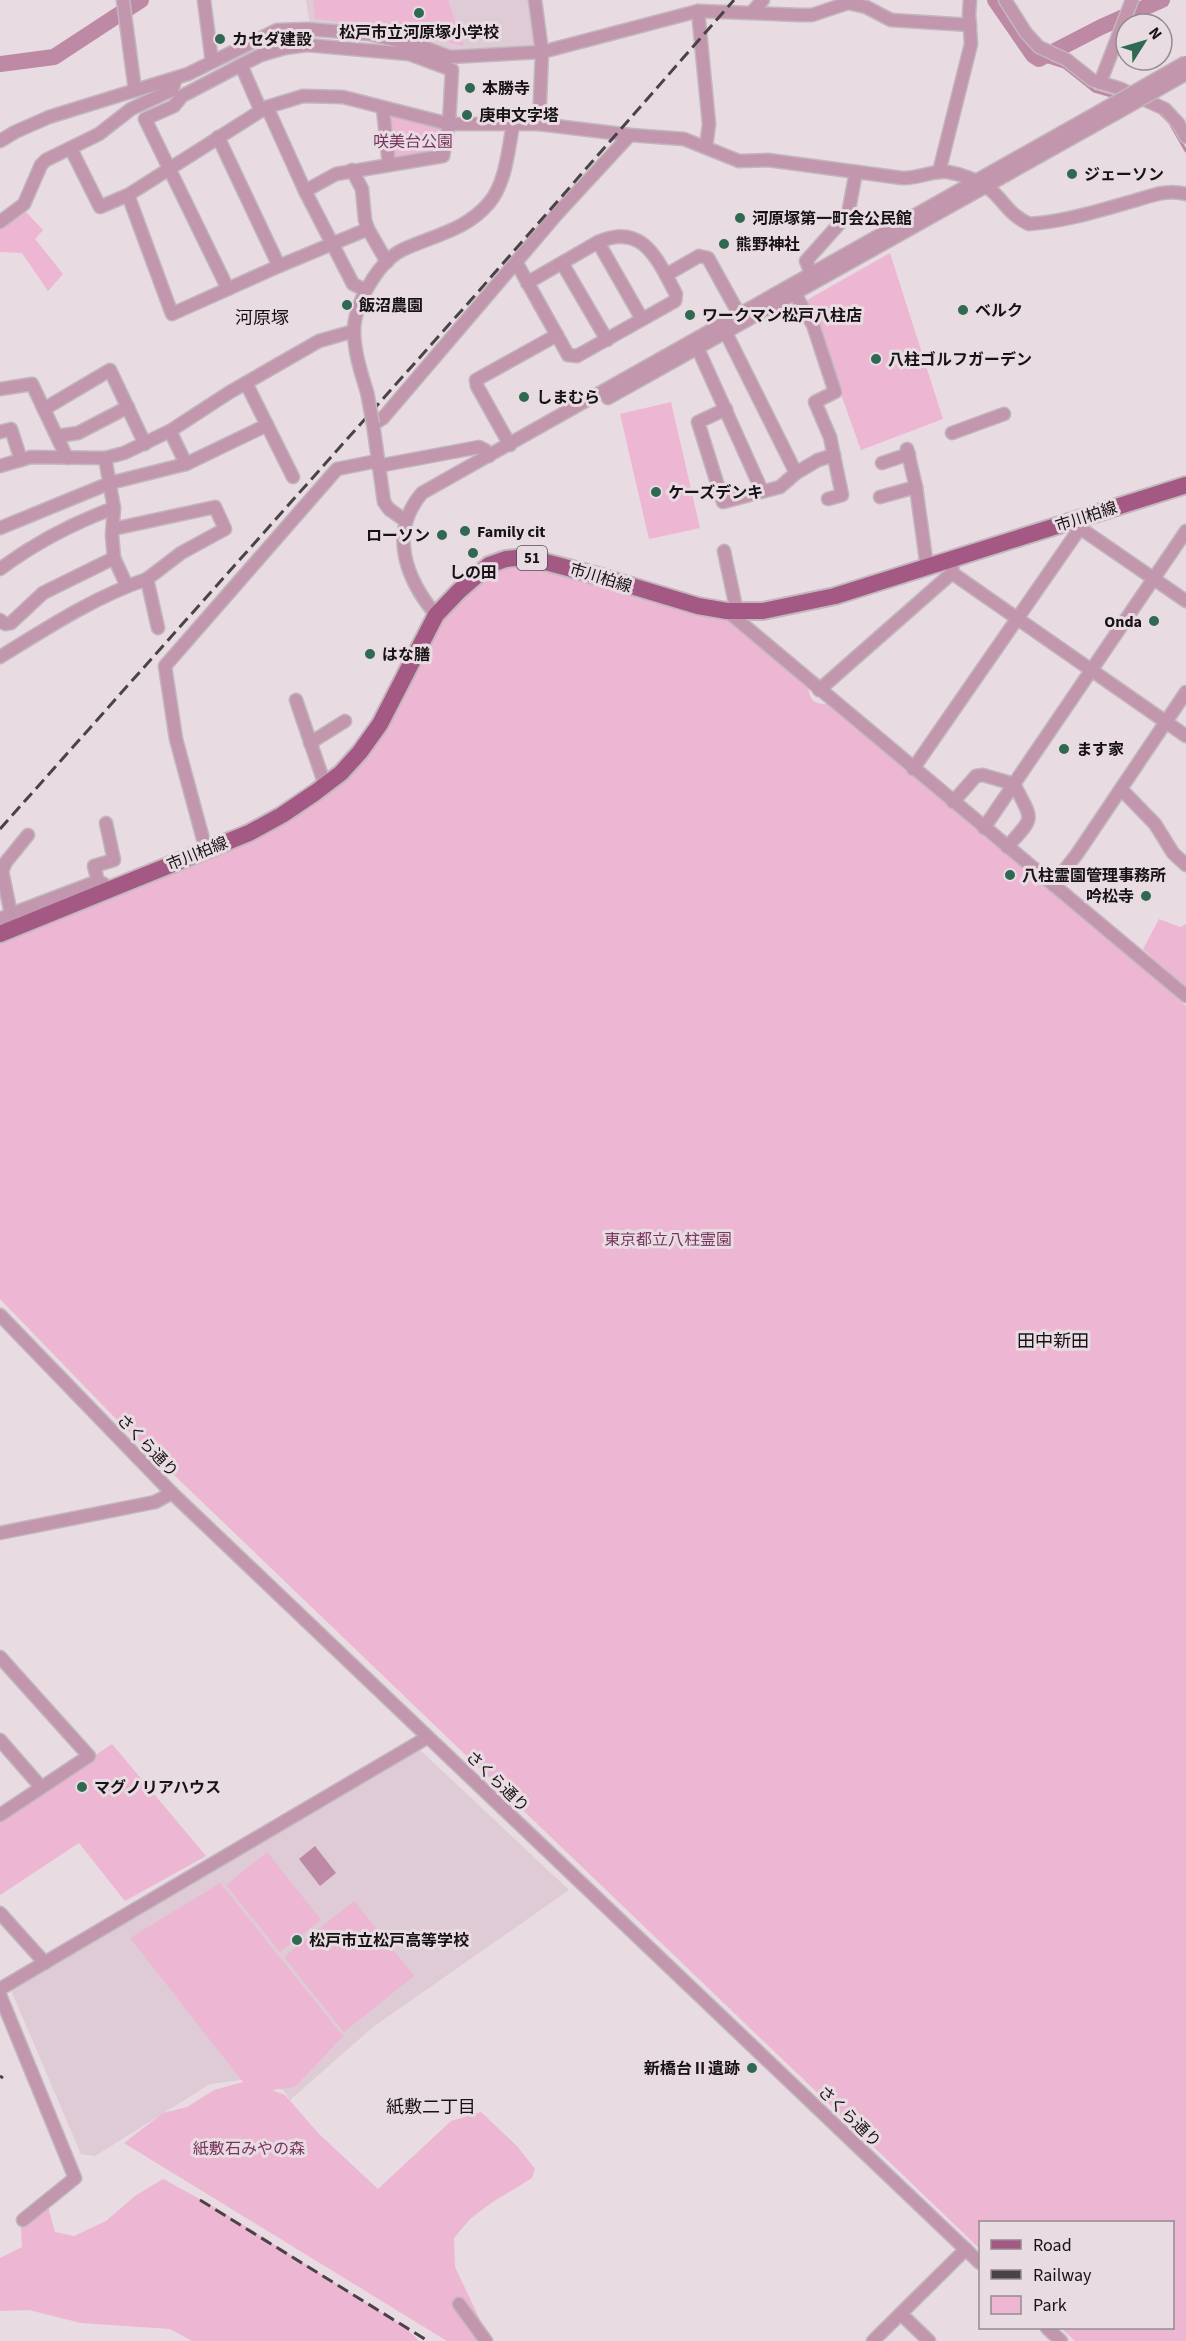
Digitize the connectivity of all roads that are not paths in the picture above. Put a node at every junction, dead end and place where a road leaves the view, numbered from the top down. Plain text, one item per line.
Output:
1 (123, 0) edge
2 (204, 0) edge
3 (535, 0) edge
4 (763, 0) edge
5 (970, 0) edge
6 (1005, 0) edge
7 (1130, 4) edge
8 (694, 6) edge
9 (751, 13) junction
10 (970, 25) junction
11 (542, 52) junction
12 (212, 62) junction
13 (1186, 62) edge
14 (240, 64) junction
15 (1186, 74) edge
16 (176, 78) junction
17 (1100, 83) junction
18 (135, 90) junction
19 (264, 109) junction
20 (383, 109) junction
21 (1111, 111) junction
22 (449, 124) junction
23 (539, 124) junction
24 (513, 125) junction
25 (630, 135) junction
26 (218, 137) junction
27 (1186, 137) edge
28 (0, 141) edge
29 (706, 147) junction
30 (71, 149) junction
31 (389, 165) junction
32 (169, 168) junction
33 (352, 170) junction
34 (856, 172) junction
35 (939, 172) junction
36 (974, 181) junction
37 (987, 187) junction
38 (305, 191) junction
39 (1186, 194) edge
40 (128, 195) junction
41 (0, 222) edge
42 (368, 229) junction
43 (598, 242) junction
44 (333, 244) junction
45 (387, 262) junction
46 (516, 262) junction
47 (562, 263) junction
48 (279, 266) junction
49 (811, 273) junction
50 (666, 275) junction
51 (527, 283) junction
52 (228, 289) junction
53 (365, 290) junction
54 (795, 294) junction
55 (739, 314) junction
56 (642, 319) junction
57 (354, 331) junction
58 (726, 333) junction
59 (557, 335) junction
60 (607, 340) junction
61 (698, 349) junction
62 (246, 382) junction
63 (0, 389) edge
64 (128, 407) junction
65 (44, 409) junction
66 (726, 409) junction
67 (1004, 414) dead end
68 (373, 424) junction
69 (267, 426) junction
70 (170, 431) junction
71 (0, 432) edge
72 (952, 434) dead end
73 (58, 436) junction
74 (145, 444) junction
75 (510, 445) junction
76 (834, 455) junction
77 (489, 456) junction
78 (67, 458) junction
79 (105, 458) junction
80 (21, 460) junction
81 (882, 463) dead end
82 (186, 464) junction
83 (378, 464) junction
84 (0, 466) edge
85 (796, 473) junction
86 (293, 477) dead end
87 (110, 483) junction
88 (1186, 485) edge
89 (916, 487) junction
90 (762, 491) junction
91 (880, 497) dead end
92 (828, 499) dead end
93 (114, 508) junction
94 (406, 521) junction
95 (1082, 523) junction
96 (0, 528) edge
97 (113, 529) junction
98 (1186, 531) edge
99 (724, 551) dead end
100 (114, 558) junction
101 (952, 566) junction
102 (927, 567) junction
103 (0, 569) edge
104 (147, 579) junction
105 (1153, 579) junction
106 (127, 586) junction
107 (1186, 601) edge
108 (732, 612) junction
109 (436, 615) junction
110 (0, 620) edge
111 (1017, 620) junction
112 (158, 628) dead end
113 (0, 657) edge
114 (1091, 671) junction
115 (819, 690) junction
116 (1186, 692) edge
117 (296, 700) dead end
118 (345, 721) dead end
119 (1166, 722) junction
120 (1186, 736) edge
121 (310, 743) junction
122 (913, 769) junction
123 (1014, 784) junction
124 (324, 785) junction
125 (1121, 789) junction
126 (953, 802) junction
127 (106, 823) dead end
128 (984, 828) junction
129 (28, 835) dead end
130 (1007, 848) junction
131 (206, 850) junction
132 (1186, 865) edge
133 (103, 885) junction
134 (1053, 885) junction
135 (6, 916) edge
136 (0, 934) edge
137 (1186, 996) edge
138 (0, 1315) edge
139 (172, 1493) junction
140 (0, 1533) edge
141 (0, 1657) edge
142 (428, 1737) junction
143 (0, 1740) edge
144 (41, 1787) junction
145 (0, 1815) edge
146 (3, 1921) edge
147 (45, 1963) junction
148 (0, 1989) edge
149 (0, 1995) edge
150 (23, 2220) dead end
151 (966, 2249) junction
152 (979, 2261) edge
153 (459, 2304) dead end
154 (901, 2314) junction
155 (1048, 2329) edge
156 (486, 2341) edge
157 (873, 2341) edge
158 (929, 2341) edge
159 (1061, 2341) edge

1 - 18 street
2 - 12 street
3 - 11 street
4 - 9 street
5 - 10 street
6 - 17 street
7 - 17 street
8 - 9 street
8 - 11 street
8 - 29 street
9 - 10 street
10 - 35 street
11 - 12 street
11 - 23 street
12 - 16 street
13 - 21 street, bridge
14 - 19 street
14 - 22 street
14 - 32 street
15 - 21 street, bridge
16 - 18 street
16 - 30 street
17 - 27 street
18 - 28 street
19 - 20 street
19 - 26 street
19 - 38 street
20 - 22 street
20 - 31 street
21 - 36 street
21 - 37 street
22 - 24 street
22 - 31 street
23 - 24 street
23 - 25 street
24 - 45 street
25 - 29 street
25 - 46 street
26 - 32 street
26 - 48 street
29 - 34 street
30 - 40 street
30 - 41 street
31 - 33 street
32 - 40 street
32 - 52 street
33 - 38 street
33 - 42 street
34 - 35 street
34 - 49 street
35 - 36 street
36 - 37 street
36 - 49 street
37 - 39 street
37 - 54 street
38 - 44 street
40 - 52 street
42 - 44 street
42 - 45 street
43 - 47 street
43 - 50 street
43 - 56 street
44 - 48 street
44 - 53 street
45 - 53 street
46 - 51 street
46 - 68 street
47 - 51 street
47 - 60 street
48 - 52 street
49 - 55 street
50 - 55 street
50 - 56 street
51 - 59 street
53 - 57 street
54 - 58 street
54 - 76 street
55 - 75 street
56 - 60 street
57 - 62 street
57 - 68 street, bridge
58 - 61 street
58 - 85 street
59 - 60 street
59 - 75 street
61 - 66 street
61 - 94 street
62 - 69 street
62 - 70 street
63 - 65 street
64 - 65 street
64 - 73 street
64 - 74 street
65 - 73 street
66 - 90 street
66 - 90 street
67 - 72 street
68 - 83 street
69 - 82 street
69 - 86 street
70 - 74 street
70 - 82 street
71 - 80 street
73 - 78 street
74 - 79 street
75 - 77 street
76 - 85 street
76 - 92 street
77 - 83 street
77 - 94 street
78 - 79 street
78 - 80 street
79 - 87 street
80 - 84 street
81 - 89 street
82 - 87 street
83 - 94 street
83 - 131 street
85 - 90 street
87 - 93 street
87 - 96 street
88 - 95 main road, 市川柏線 / 51
89 - 91 street
89 - 102 street
93 - 97 street
93 - 103 street
94 - 109 street
95 - 101 main road, 市川柏線 / 51
95 - 105 street
95 - 111 street
97 - 100 street
97 - 104 street
98 - 105 street
99 - 108 street
100 - 106 street
100 - 110 street
101 - 102 main road, 市川柏線 / 51
101 - 111 street
101 - 115 street
102 - 108 main road, 市川柏線 / 51
104 - 106 street
104 - 112 street
105 - 107 street
105 - 114 street
106 - 113 street
108 - 109 main road, 市川柏線 / 51
108 - 115 street
109 - 124 main road, 市川柏線 / 51
111 - 114 street
111 - 122 street
114 - 119 street
114 - 123 street
115 - 122 street
116 - 119 street
117 - 121 street
118 - 121 street
119 - 120 street
119 - 125 street
121 - 124 street
122 - 126 street
123 - 126 street
123 - 128 street
123 - 130 street
124 - 131 main road, 市川柏線 / 51
125 - 132 street
125 - 134 street
126 - 128 street
127 - 133 street
128 - 130 street
129 - 135 street
130 - 134 street
131 - 133 main road, 市川柏線 / 51
133 - 135 street
133 - 136 main road, 市川柏線 / 51
134 - 137 street
138 - 139 street, さくら通り
139 - 140 street
139 - 142 street, さくら通り
141 - 144 street
142 - 147 street
142 - 151 street, さくら通り
143 - 144 street
144 - 145 street
146 - 147 street
147 - 148 street
149 - 150 street
151 - 152 street, さくら通り
151 - 154 street
153 - 156 street
154 - 157 street
154 - 158 street
155 - 159 street

